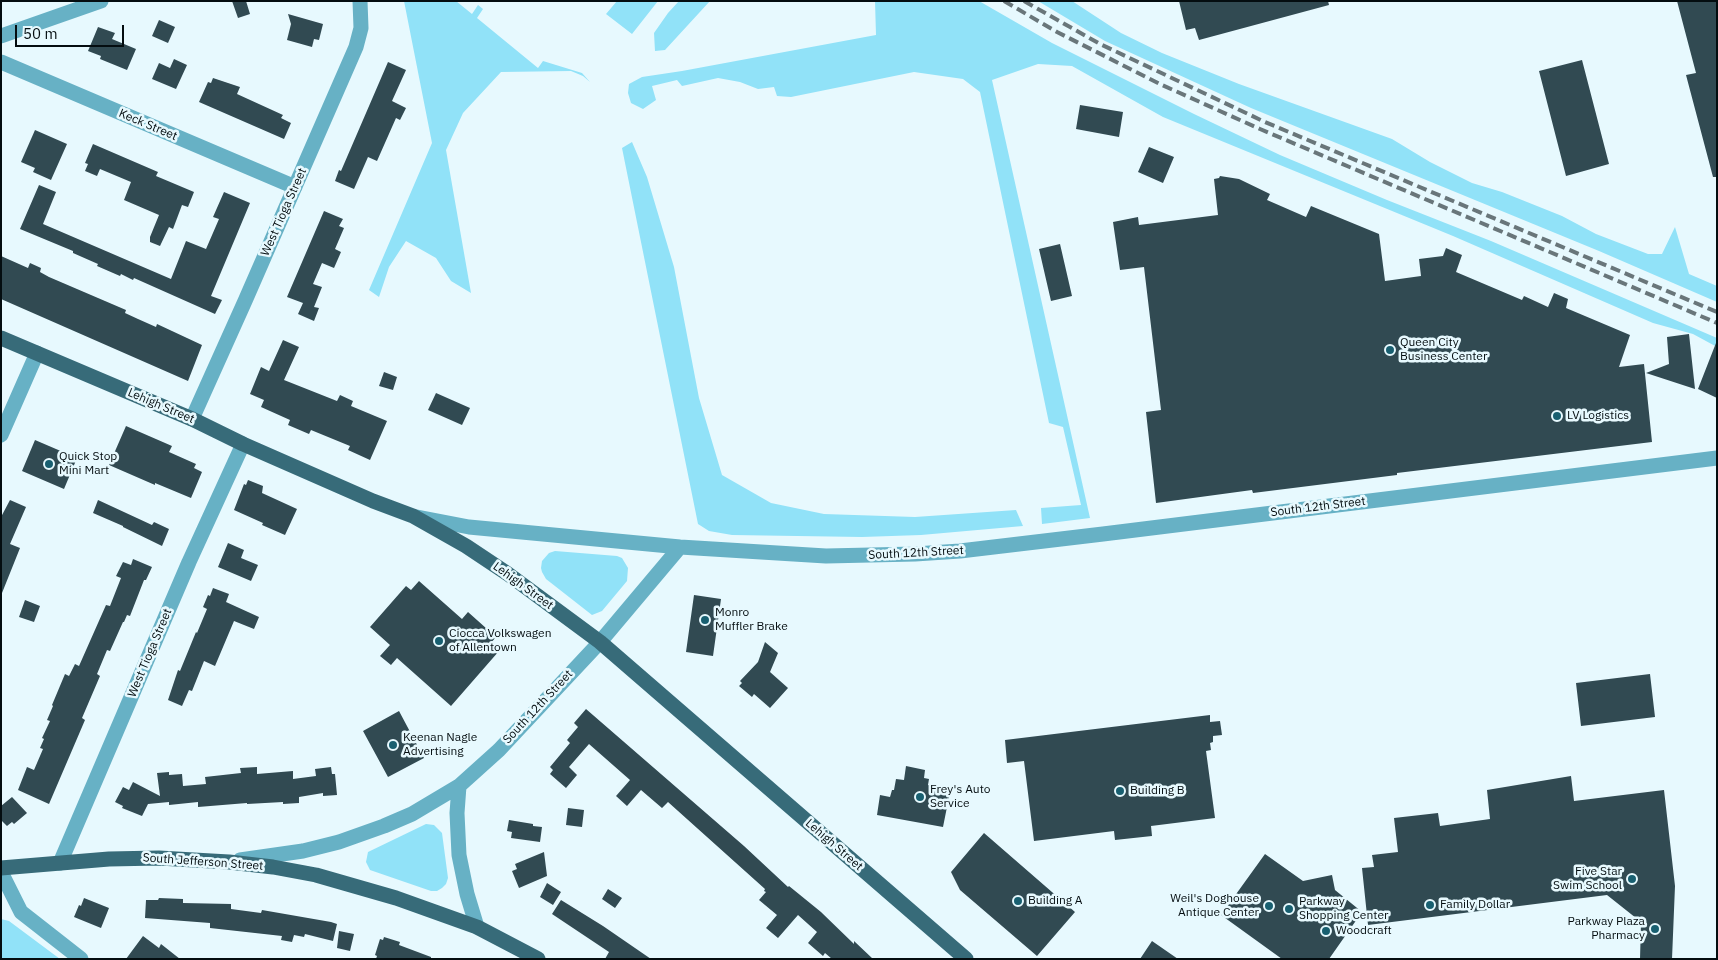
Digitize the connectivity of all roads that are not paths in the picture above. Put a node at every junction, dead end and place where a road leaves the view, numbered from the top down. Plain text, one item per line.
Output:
1 (101, 1) edge
2 (360, 1) edge
3 (1, 36) edge
4 (1, 62) edge
5 (295, 187) junction
6 (1, 338) edge
7 (37, 353) junction
8 (192, 419) junction
9 (1, 435) edge
10 (244, 444) junction
11 (1717, 458) edge
12 (413, 516) junction
13 (680, 547) junction
14 (600, 642) junction
15 (460, 786) junction
16 (229, 862) junction
17 (60, 863) junction
18 (1, 868) edge
19 (1, 872) edge
20 (477, 927) junction
21 (81, 959) edge
22 (538, 959) edge
23 (966, 959) edge

1 - 3 street
2 - 5 street, West Tioga Street
4 - 5 street, Keck Street
5 - 8 street, West Tioga Street
6 - 7 main road, Lehigh Street
7 - 8 main road, Lehigh Street
7 - 9 street
8 - 10 main road, Lehigh Street
10 - 12 main road, Lehigh Street
10 - 17 street, West Tioga Street
11 - 13 street, South 12th Street
12 - 13 street
12 - 14 main road, Lehigh Street
13 - 14 street, South 12th Street
14 - 15 street, South 12th Street
14 - 23 main road, Lehigh Street
15 - 16 street, South 12th Street
15 - 20 street
16 - 17 main road, South Jefferson Street
16 - 20 main road, South Jefferson Street
17 - 18 main road, South Jefferson Street
19 - 21 street
20 - 22 main road, South Jefferson Street

